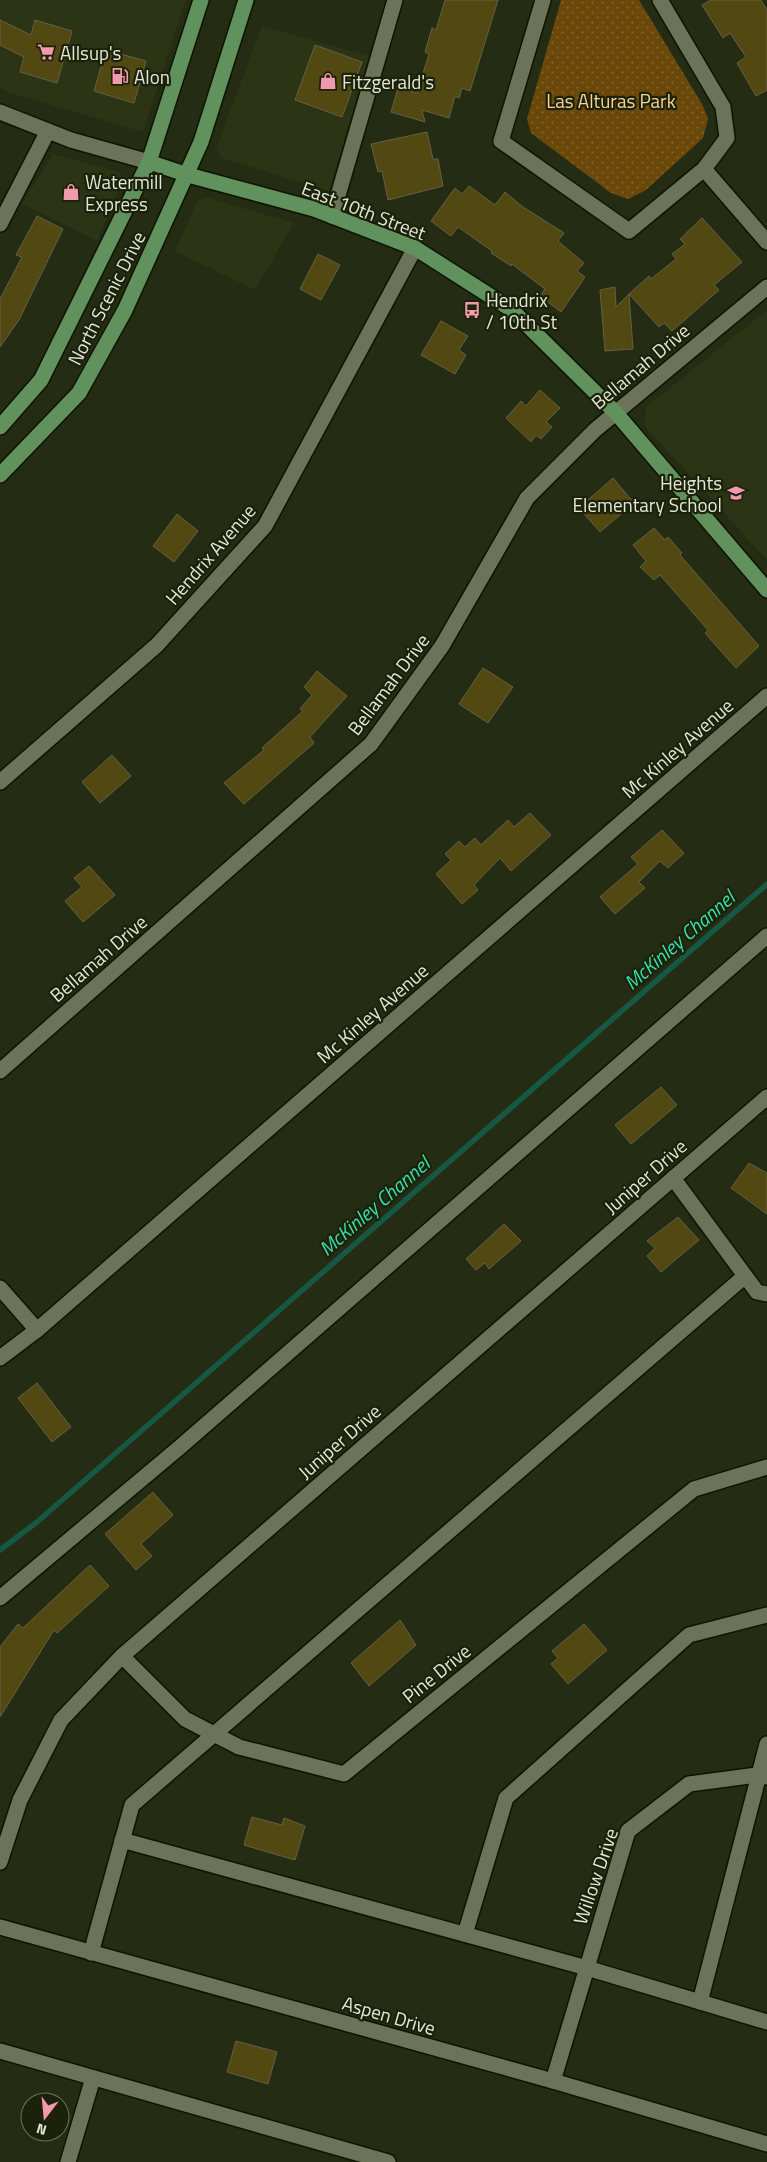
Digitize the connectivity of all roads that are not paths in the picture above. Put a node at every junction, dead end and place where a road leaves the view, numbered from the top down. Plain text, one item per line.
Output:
1 (202, 0) edge
2 (246, 0) edge
3 (395, 0) edge
4 (543, 0) edge
5 (660, 0) edge
6 (0, 112) edge
7 (48, 131) junction
8 (148, 162) junction
9 (704, 169) junction
10 (188, 175) junction
11 (332, 216) junction
12 (0, 224) edge
13 (767, 242) edge
14 (415, 248) junction
15 (767, 287) edge
16 (616, 413) junction
17 (0, 427) edge
18 (0, 475) edge
19 (767, 590) edge
20 (767, 696) edge
21 (0, 782) edge
22 (767, 936) edge
23 (0, 1071) edge
24 (764, 1104) edge
25 (674, 1178) junction
26 (745, 1276) junction
27 (0, 1288) edge
28 (767, 1294) edge
29 (37, 1330) junction
30 (0, 1358) edge
31 (767, 1467) edge
32 (0, 1598) edge
33 (767, 1615) edge
34 (122, 1656) junction
35 (213, 1734) junction
36 (767, 1744) edge
37 (762, 1776) edge
38 (122, 1840) junction
39 (0, 1862) edge
40 (0, 1927) edge
41 (465, 1934) junction
42 (91, 1952) junction
43 (586, 1968) junction
44 (700, 2002) junction
45 (767, 2022) edge
46 (0, 2051) edge
47 (92, 2078) junction
48 (552, 2081) junction
49 (767, 2144) edge
50 (68, 2162) edge
51 (388, 2162) edge

1 - 8 main road, North Scenic Drive
2 - 10 main road, North Scenic Drive
3 - 11 street
4 - 9 street
5 - 9 street
6 - 7 street, East 10th Street
7 - 8 street, East 10th Street
7 - 12 street
8 - 10 main road, East 10th Street
8 - 17 main road, North Scenic Drive
9 - 13 street
10 - 11 main road, East 10th Street
10 - 18 main road, North Scenic Drive
11 - 14 main road, East 10th Street
14 - 16 main road, East 10th Street
14 - 21 street, Hendrix Avenue
15 - 16 street, Bellamah Drive
16 - 19 main road, East 10th Street
16 - 23 street, Bellamah Drive
20 - 29 street, Mc Kinley Avenue
22 - 32 street
24 - 25 street, Juniper Drive
25 - 26 street
25 - 34 street, Juniper Drive
26 - 28 street
26 - 35 street
27 - 29 street
29 - 30 street, Mc Kinley Avenue
31 - 35 street, Pine Drive
33 - 41 street
34 - 35 street, Pine Drive
34 - 39 street, Juniper Drive
35 - 38 street
36 - 37 street
37 - 43 street, Willow Drive
37 - 44 street
38 - 41 street
38 - 42 street
40 - 42 street, Aspen Drive
41 - 43 street
42 - 48 street, Aspen Drive
43 - 44 street
43 - 48 street, Willow Drive
44 - 45 street
46 - 47 street
47 - 50 street
47 - 51 street
48 - 49 street, Aspen Drive

